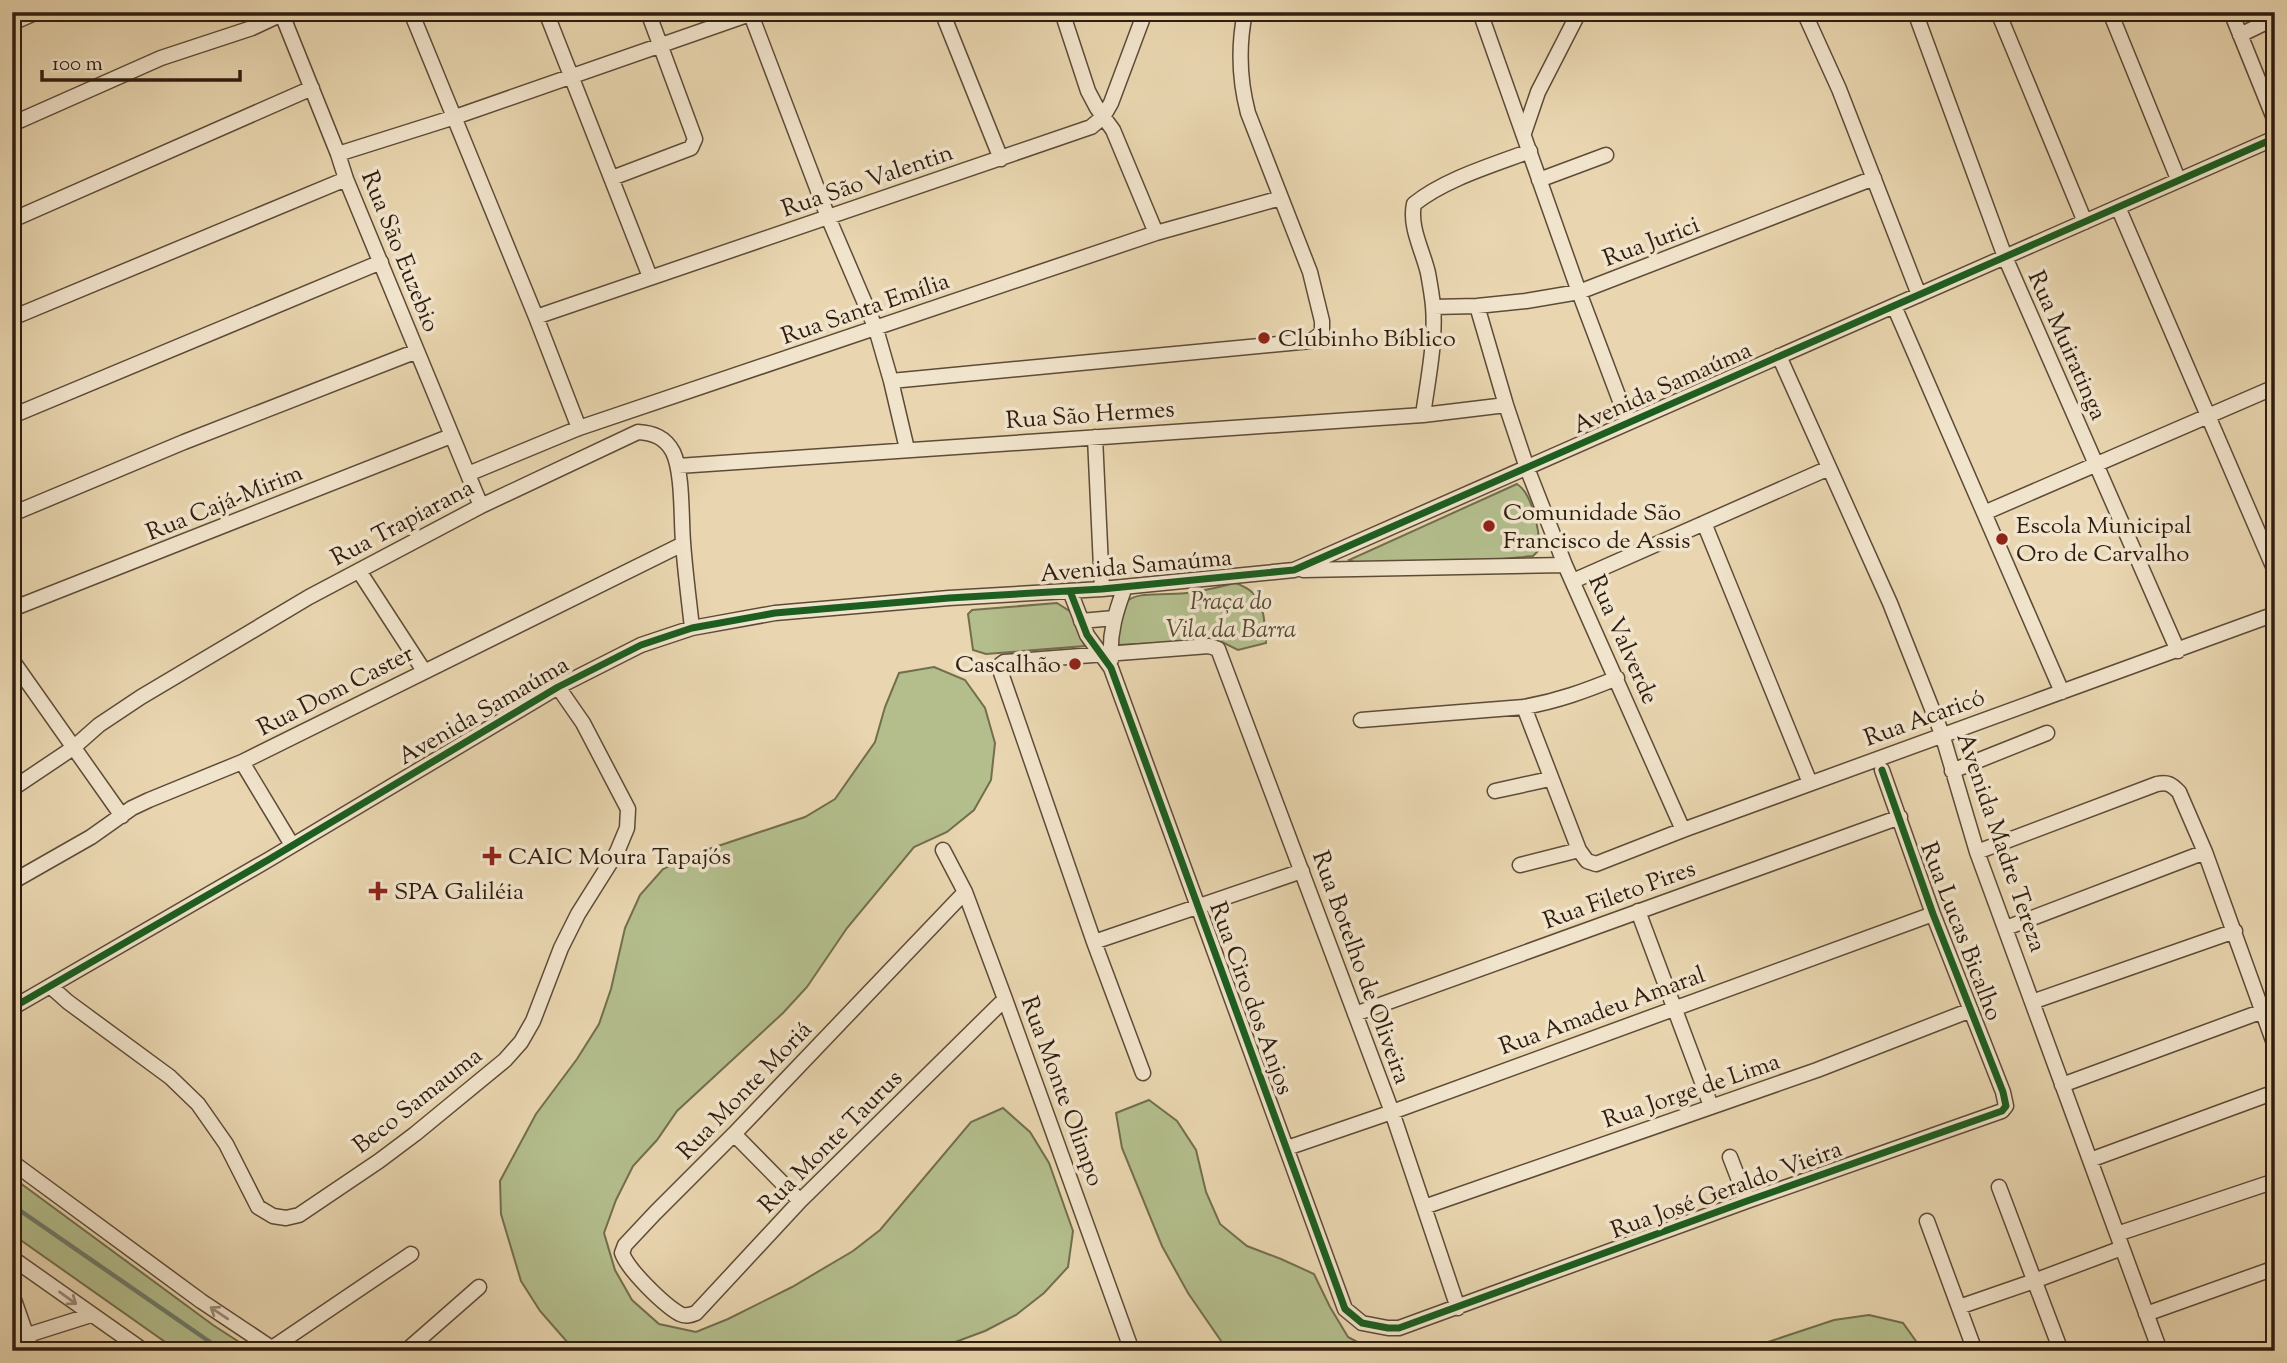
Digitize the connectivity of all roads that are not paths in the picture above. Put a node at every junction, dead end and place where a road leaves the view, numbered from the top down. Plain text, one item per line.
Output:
1 (37, 12) edge
2 (411, 12) edge
3 (546, 12) edge
4 (648, 12) edge
5 (942, 12) edge
6 (1062, 12) edge
7 (1145, 12) edge
8 (1245, 12) edge
9 (1480, 12) edge
10 (1579, 12) edge
11 (1804, 12) edge
12 (1915, 12) edge
13 (1998, 12) edge
14 (2110, 12) edge
15 (2231, 12) edge
16 (281, 13) edge
17 (752, 13) edge
18 (2275, 18) edge
19 (12, 23) edge
20 (2240, 35) junction
21 (660, 44) junction
22 (571, 76) junction
23 (312, 89) junction
24 (455, 117) junction
25 (1103, 117) junction
26 (2275, 121) edge
27 (12, 124) edge
28 (1524, 133) junction
29 (2275, 138) edge
30 (1530, 152) junction
31 (338, 154) junction
32 (1606, 155) dead end
33 (1001, 159) junction
34 (612, 178) junction
35 (1874, 178) junction
36 (346, 179) junction
37 (2178, 179) junction
38 (1539, 180) junction
39 (1281, 198) junction
40 (2118, 207) junction
41 (828, 218) junction
42 (12, 220) edge
43 (2085, 222) junction
44 (1156, 233) junction
45 (2005, 257) junction
46 (381, 262) junction
47 (650, 277) junction
48 (1579, 292) junction
49 (1919, 295) junction
50 (1477, 306) junction
51 (1894, 306) junction
52 (1433, 307) junction
53 (536, 317) junction
54 (12, 318) edge
55 (876, 329) junction
56 (417, 351) junction
57 (1779, 356) junction
58 (891, 381) junction
59 (2275, 387) edge
60 (1506, 405) junction
61 (1423, 415) junction
62 (12, 416) edge
63 (2208, 417) junction
64 (1628, 422) junction
65 (579, 428) junction
66 (451, 436) junction
67 (1096, 437) junction
68 (907, 449) junction
69 (2096, 465) junction
70 (678, 466) junction
71 (1527, 468) junction
72 (1829, 468) junction
73 (468, 474) junction
74 (481, 506) junction
75 (1984, 513) junction
76 (12, 514) edge
77 (1704, 523) junction
78 (683, 544) junction
79 (1565, 565) junction
80 (1294, 570) junction
81 (359, 571) junction
82 (2275, 571) edge
83 (1573, 581) junction
84 (1125, 587) junction
85 (1102, 589) junction
86 (1070, 591) junction
87 (12, 609) edge
88 (2275, 614) edge
89 (1114, 618) junction
90 (1081, 621) junction
91 (692, 628) junction
92 (2178, 651) junction
93 (1108, 659) junction
94 (12, 660) edge
95 (424, 671) junction
96 (1617, 678) junction
97 (558, 687) junction
98 (2062, 692) junction
99 (1524, 707) junction
100 (1361, 720) dead end
101 (2047, 733) dead end
102 (1942, 734) junction
103 (73, 748) junction
104 (242, 762) junction
105 (1882, 770) dead end
106 (1952, 771) junction
107 (1550, 779) junction
108 (1810, 783) junction
109 (12, 789) edge
110 (1495, 791) dead end
111 (122, 816) junction
112 (1900, 817) junction
113 (1683, 830) junction
114 (292, 845) junction
115 (943, 850) dead end
116 (1578, 850) junction
117 (1977, 852) junction
118 (2205, 852) junction
119 (1520, 865) dead end
120 (1302, 871) junction
121 (12, 882) edge
122 (965, 892) junction
123 (1198, 906) junction
124 (1638, 911) junction
125 (1933, 914) junction
126 (2006, 928) junction
127 (2235, 931) junction
128 (1094, 943) junction
129 (50, 986) junction
130 (1005, 999) junction
131 (2032, 1002) junction
132 (12, 1008) edge
133 (1674, 1008) junction
134 (1970, 1010) junction
135 (2263, 1011) junction
136 (1355, 1014) junction
137 (2275, 1046) edge
138 (1143, 1073) dead end
139 (2062, 1084) junction
140 (2275, 1092) edge
141 (2006, 1106) joint
142 (1711, 1107) junction
143 (1392, 1112) junction
144 (734, 1134) junction
145 (1287, 1149) junction
146 (1730, 1157) dead end
147 (2090, 1160) junction
148 (12, 1162) edge
149 (2275, 1181) edge
150 (1999, 1187) dead end
151 (800, 1201) junction
152 (1746, 1201) junction
153 (1424, 1207) junction
154 (1927, 1221) dead end
155 (2119, 1241) junction
156 (411, 1254) dead end
157 (12, 1258) edge
158 (2275, 1268) edge
159 (2034, 1281) junction
160 (479, 1287) dead end
161 (12, 1294) edge
162 (1959, 1307) junction
163 (1458, 1308) junction
164 (2146, 1314) junction
165 (91, 1315) junction
166 (688, 1316) joint
167 (27, 1335) junction
168 (12, 1340) edge
169 (274, 1350) edge
170 (32, 1351) edge
171 (144, 1351) edge
172 (407, 1351) edge
173 (1132, 1351) edge
174 (1975, 1351) edge
175 (2061, 1351) edge
176 (2160, 1351) edge

1 - 19 street
2 - 24 street
3 - 22 street
4 - 21 street
5 - 33 street
6 - 25 street
7 - 25 street
8 - 39 street
9 - 28 street
10 - 28 street
11 - 35 street
12 - 45 street, Rua Muiratinga
13 - 43 street
14 - 37 street
15 - 20 street
16 - 23 street, Rua São Euzebio
16 - 27 street
17 - 21 street
17 - 41 street
18 - 20 street
20 - 26 street
21 - 22 street
21 - 34 street
22 - 24 street
22 - 34 street
23 - 31 street, Rua São Euzebio
23 - 42 street
24 - 31 street
24 - 53 street
25 - 33 street, Rua São Valentin
25 - 44 street
28 - 30 street
29 - 37 street, Avenida Samaúma
30 - 38 street
30 - 52 street
31 - 36 street, Rua São Euzebio
32 - 38 street
33 - 41 street, Rua São Valentin
34 - 47 street
35 - 48 street, Rua Jurici
35 - 49 street
36 - 46 street, Rua São Euzebio
36 - 54 street
37 - 40 street, Avenida Samaúma
38 - 48 street
39 - 44 street, Rua Santa Emília
39 - 58 street
40 - 43 street, Avenida Samaúma
40 - 63 street
41 - 47 street, Rua São Valentin
41 - 55 street
43 - 45 street, Avenida Samaúma
44 - 55 street, Rua Santa Emília
45 - 49 street, Avenida Samaúma
45 - 69 street, Rua Muiratinga
46 - 56 street, Rua São Euzebio
46 - 62 street
47 - 53 street, Rua São Valentin
48 - 50 street, Rua Jurici
48 - 64 street
49 - 51 street, Avenida Samaúma
50 - 52 street, Rua Jurici
50 - 60 street, Rua Valverde
51 - 57 street, Avenida Samaúma
51 - 75 street
52 - 61 street
53 - 65 street
55 - 58 street
55 - 65 street, Rua Santa Emília
56 - 66 street, Rua São Euzebio
56 - 76 street
57 - 64 street, Avenida Samaúma
57 - 72 street, Avenida Madre Tereza
58 - 68 street
59 - 63 street
60 - 61 street, Rua São Hermes
60 - 71 street, Rua Valverde
61 - 67 street, Rua São Hermes
63 - 69 street
63 - 82 street
64 - 71 street, Avenida Samaúma
65 - 73 street, Rua Santa Emília
66 - 73 street, Rua São Euzebio
66 - 87 street, Rua Cajá-Mirim
67 - 68 street, Rua São Hermes
67 - 85 street
68 - 70 street, Rua São Hermes
69 - 75 street
69 - 92 street, Rua Muiratinga
70 - 74 street, Rua Trapiarana
70 - 78 street, Rua Trapiarana
71 - 79 street, Rua Valverde
71 - 80 street, Avenida Samaúma
72 - 77 street
72 - 102 street, Avenida Madre Tereza
73 - 74 street, Rua São Euzebio
74 - 81 street, Rua Trapiarana
75 - 98 street
77 - 83 street
77 - 108 street
78 - 91 street, Rua Trapiarana
78 - 95 street, Rua Dom Caster
79 - 80 street
79 - 83 street, Rua Valverde
80 - 84 street, Avenida Samaúma
81 - 95 street
81 - 103 street, Rua Trapiarana
83 - 96 street, Rua Valverde
84 - 85 street, Avenida Samaúma
84 - 89 street
85 - 86 street, Avenida Samaúma
86 - 90 street, Rua Ciro dos Anjos
86 - 91 street, Avenida Samaúma
88 - 92 street, Rua Acaricó
89 - 90 street
89 - 93 street
90 - 93 street, Rua Ciro dos Anjos
91 - 97 street, Avenida Samaúma
92 - 98 street, Rua Acaricó
93 - 120 street, Rua Botelho de Oliveira
93 - 123 street, Rua Ciro dos Anjos
93 - 128 street
94 - 103 street
95 - 104 street, Rua Dom Caster
96 - 99 street
96 - 113 street, Rua Valverde
97 - 114 street, Avenida Samaúma
97 - 129 street, Beco Samauma
98 - 102 street, Rua Acaricó
99 - 100 street
99 - 107 street
101 - 106 street
102 - 106 street, Avenida Madre Tereza
102 - 108 street, Rua Acaricó
103 - 109 street, Rua Trapiarana
103 - 111 street
104 - 111 street, Rua Dom Caster
104 - 114 street
105 - 112 street, Rua Lucas Bicalho
106 - 117 street, Avenida Madre Tereza
107 - 110 street
107 - 116 street
108 - 113 street, Rua Acaricó
111 - 121 street, Rua Dom Caster
112 - 124 street, Rua Fileto Pires
112 - 125 street, Rua Lucas Bicalho
113 - 116 street, Rua Acaricó
114 - 129 street, Avenida Samaúma
115 - 122 street, Rua Monte Olimpo
116 - 119 street
117 - 118 street
117 - 126 street, Avenida Madre Tereza
118 - 126 street
118 - 127 street
120 - 123 street
120 - 136 street, Rua Botelho de Oliveira
122 - 130 street, Rua Monte Olimpo
122 - 144 street, Rua Monte Moriá
123 - 128 street
123 - 145 street, Rua Ciro dos Anjos
124 - 133 street
124 - 136 street, Rua Fileto Pires
125 - 133 street, Rua Amadeu Amaral
125 - 134 street, Rua Lucas Bicalho
126 - 131 street, Avenida Madre Tereza
127 - 131 street
127 - 135 street
128 - 138 street
129 - 132 street, Avenida Samaúma
130 - 151 street, Rua Monte Taurus
130 - 173 street, Rua Monte Olimpo
131 - 139 street, Avenida Madre Tereza
133 - 142 street
133 - 143 street, Rua Amadeu Amaral
134 - 141 street, Rua Lucas Bicalho
134 - 142 street, Rua Jorge de Lima
135 - 137 street
135 - 139 street
136 - 143 street, Rua Botelho de Oliveira
139 - 147 street, Avenida Madre Tereza
140 - 147 street
141 - 152 street, Rua José Geraldo Vieira
142 - 153 street, Rua Jorge de Lima
143 - 145 street, Rua Amadeu Amaral
143 - 153 street, Rua Botelho de Oliveira
144 - 151 street
144 - 166 street, Rua Monte Moriá
145 - 163 street, Rua Ciro dos Anjos
146 - 152 street
147 - 155 street, Avenida Madre Tereza
169 -> 148 street
149 - 155 street
150 - 159 street
151 - 166 street, Rua Monte Taurus
152 - 163 street, Rua José Geraldo Vieira
153 - 163 street, Rua Botelho de Oliveira
154 - 162 street
155 - 159 street
155 - 164 street, Avenida Madre Tereza
156 - 169 street
157 -> 165 street
158 - 164 street
159 - 162 street
159 - 175 street
160 - 172 street
161 - 167 street
162 - 174 street
164 - 176 street, Avenida Madre Tereza
165 - 167 street
165 - 171 street
167 - 168 street
167 - 170 street

